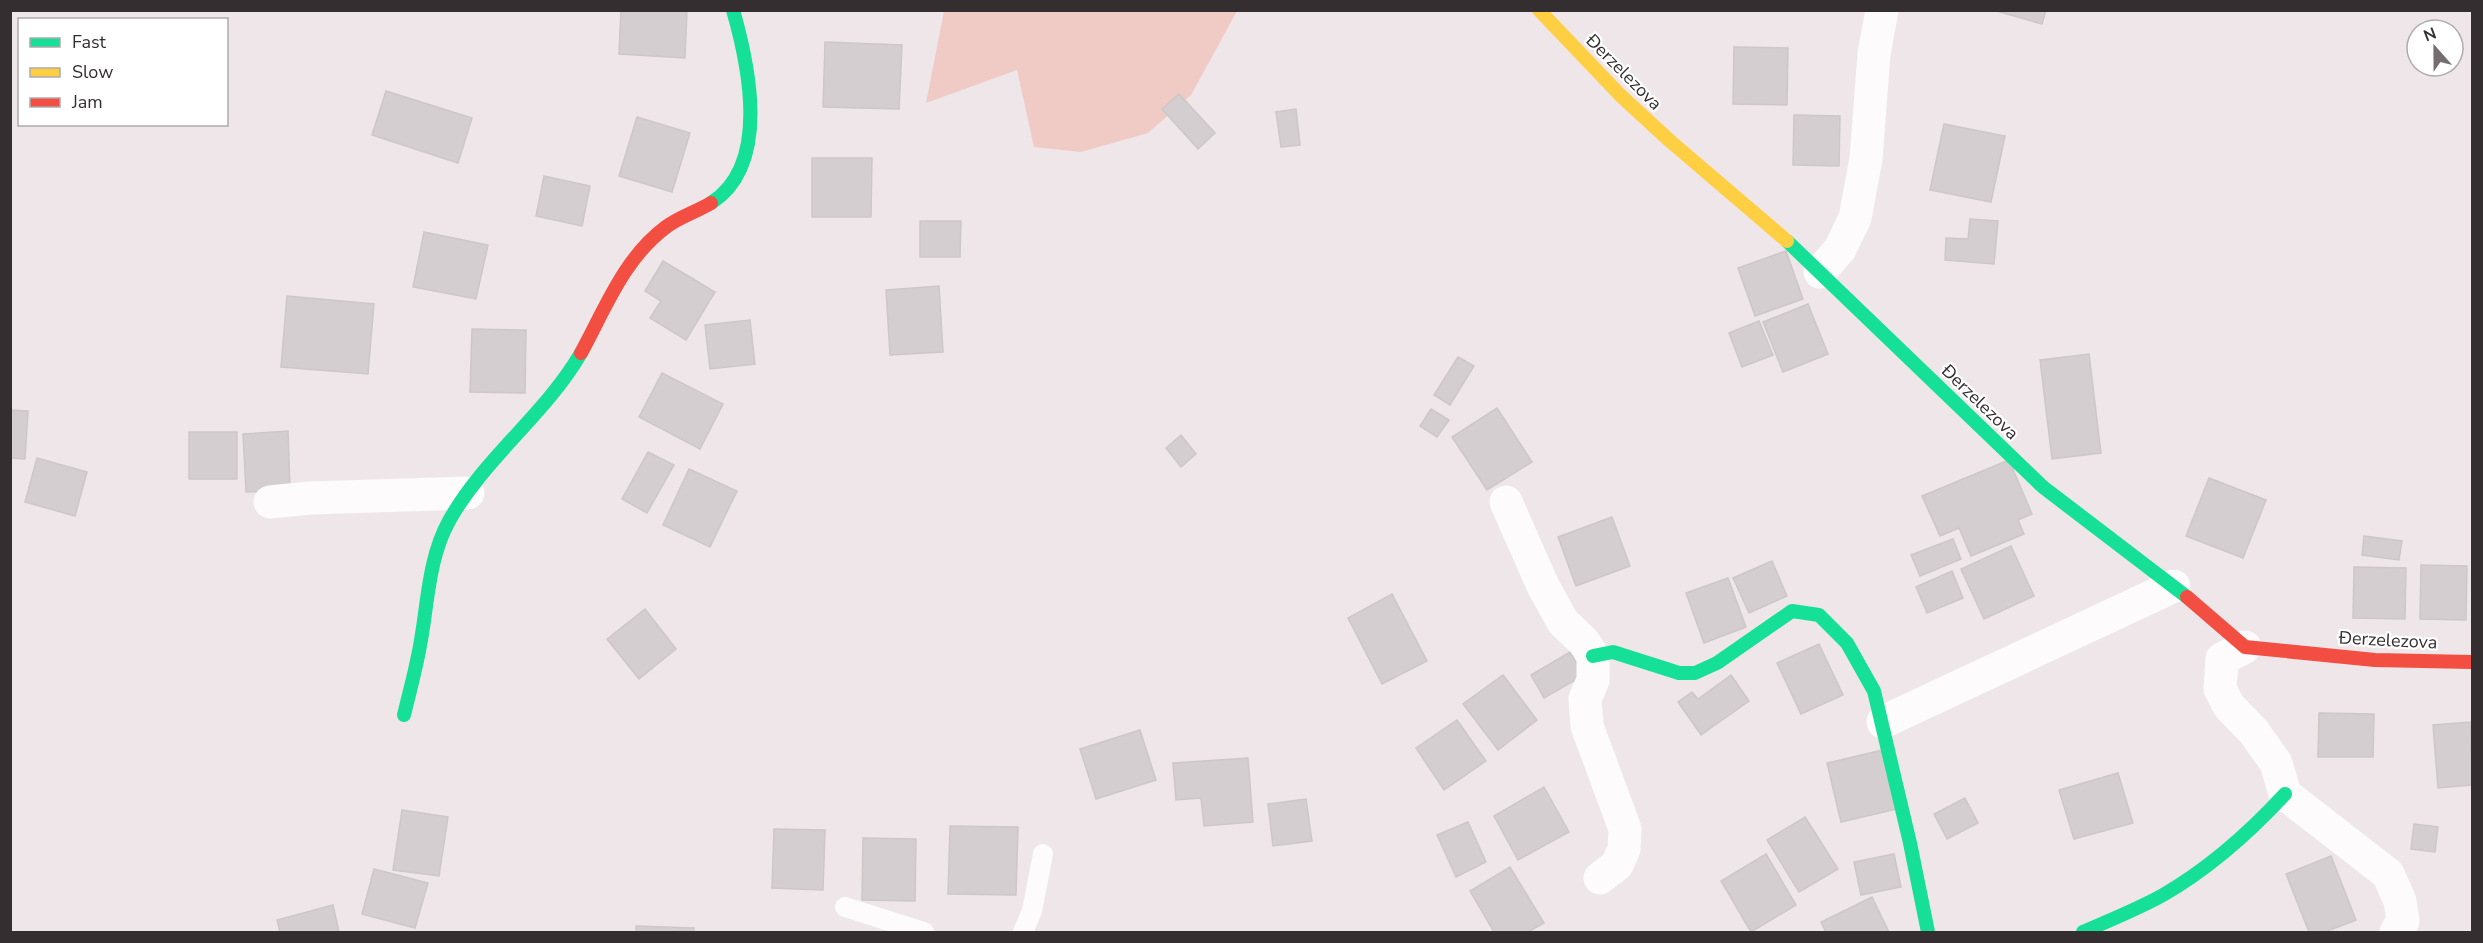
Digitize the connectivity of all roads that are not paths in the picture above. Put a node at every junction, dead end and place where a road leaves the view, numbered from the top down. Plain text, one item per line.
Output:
1 (733, 10) edge
2 (1539, 10) edge
3 (1882, 10) edge
4 (1820, 272) junction
5 (468, 493) junction
6 (270, 502) dead end
7 (1506, 502) dead end
8 (2174, 586) junction
9 (2245, 647) junction
10 (1593, 656) junction
11 (2472, 662) edge
12 (404, 715) dead end
13 (1883, 722) junction
14 (2285, 794) junction
15 (1043, 854) dead end
16 (1600, 878) dead end
17 (845, 907) dead end
18 (924, 933) edge
19 (1023, 933) edge
20 (1928, 933) edge
21 (2083, 933) edge
22 (2396, 933) edge

1 - 5 street
2 - 4 street, Đerzelezova
3 - 4 street
4 - 8 street, Đerzelezova
5 - 6 street
5 - 12 street
7 - 10 street
8 - 9 street, Đerzelezova
8 - 13 street
9 - 11 street, Đerzelezova
9 - 14 street
10 - 13 street
10 - 16 street
13 - 20 street
14 - 21 street
14 - 22 street
15 - 19 lane
17 - 18 lane

